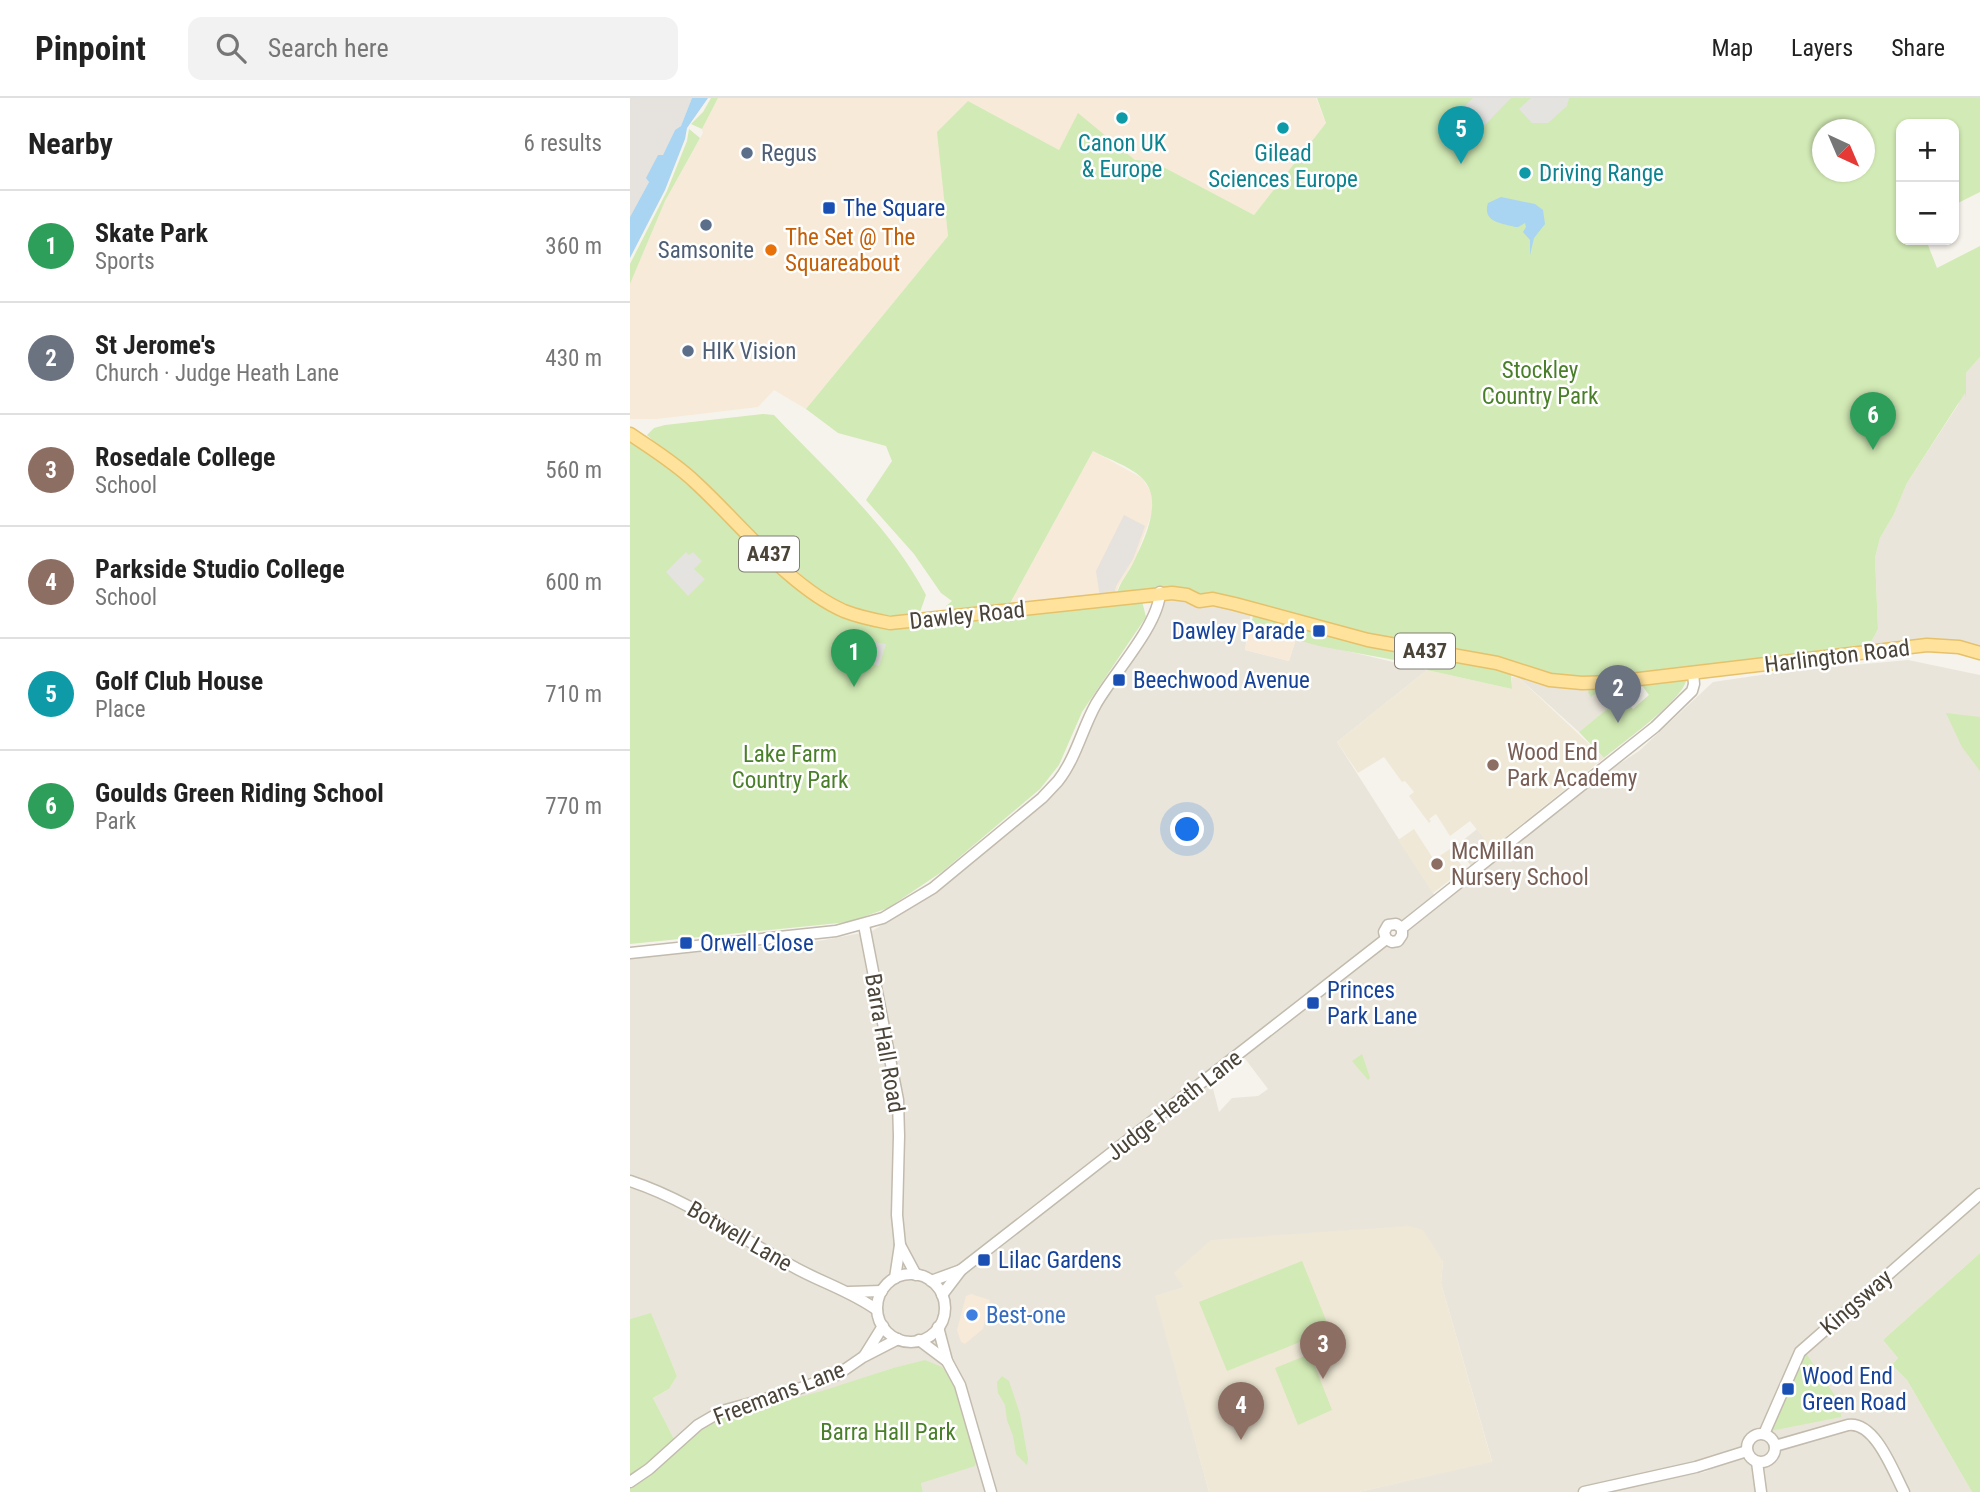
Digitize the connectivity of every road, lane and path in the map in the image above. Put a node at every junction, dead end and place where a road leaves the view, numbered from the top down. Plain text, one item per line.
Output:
1 (630, 434) edge
2 (1160, 592) junction
3 (1980, 653) edge
4 (1693, 673) junction
5 (864, 925) junction
6 (630, 953) edge
7 (630, 1181) edge
8 (1980, 1194) edge
9 (900, 1245) junction
10 (961, 1270) junction
11 (916, 1275) junction
12 (895, 1278) junction
13 (931, 1281) junction
14 (882, 1291) junction
15 (849, 1292) junction
16 (942, 1295) junction
17 (877, 1310) junction
18 (883, 1326) junction
19 (938, 1327) junction
20 (898, 1339) junction
21 (919, 1340) junction
22 (863, 1357) junction
23 (947, 1361) junction
24 (1764, 1434) junction
25 (1775, 1446) junction
26 (1747, 1451) junction
27 (1757, 1462) junction
28 (630, 1482) edge
29 (991, 1492) edge
30 (1584, 1492) edge
31 (1761, 1492) edge
32 (1904, 1492) edge

1 - 2 main road, Dawley Road / A437
2 - 4 main road, A437
2 - 5 street
3 - 4 main road, Harlington Road / A437
4 - 10 street, Judge Heath Lane
5 - 6 street
5 - 9 street, Barra Hall Road
7 - 15 street, Botwell Lane
8 - 24 street, Kingsway
9 - 11 street, Barra Hall Road
9 - 12 street, Barra Hall Road
10 - 13 street, Judge Heath Lane
10 - 16 street, Judge Heath Lane
11 - 12 street
11 - 13 street
12 - 14 street
13 - 16 street
14 - 15 street, Botwell Lane
14 - 17 street
15 - 17 street, Botwell Lane
16 - 19 street
17 - 18 street
18 - 20 street
18 - 22 street, Freemans Lane
19 - 21 street
19 - 23 street
20 - 21 street
20 - 22 street, Freemans Lane
21 - 23 street
22 - 28 street, Freemans Lane
23 - 29 street
24 - 25 street
24 - 26 street
25 - 27 street
25 - 32 street
26 - 27 street
26 - 30 street
27 - 31 street

